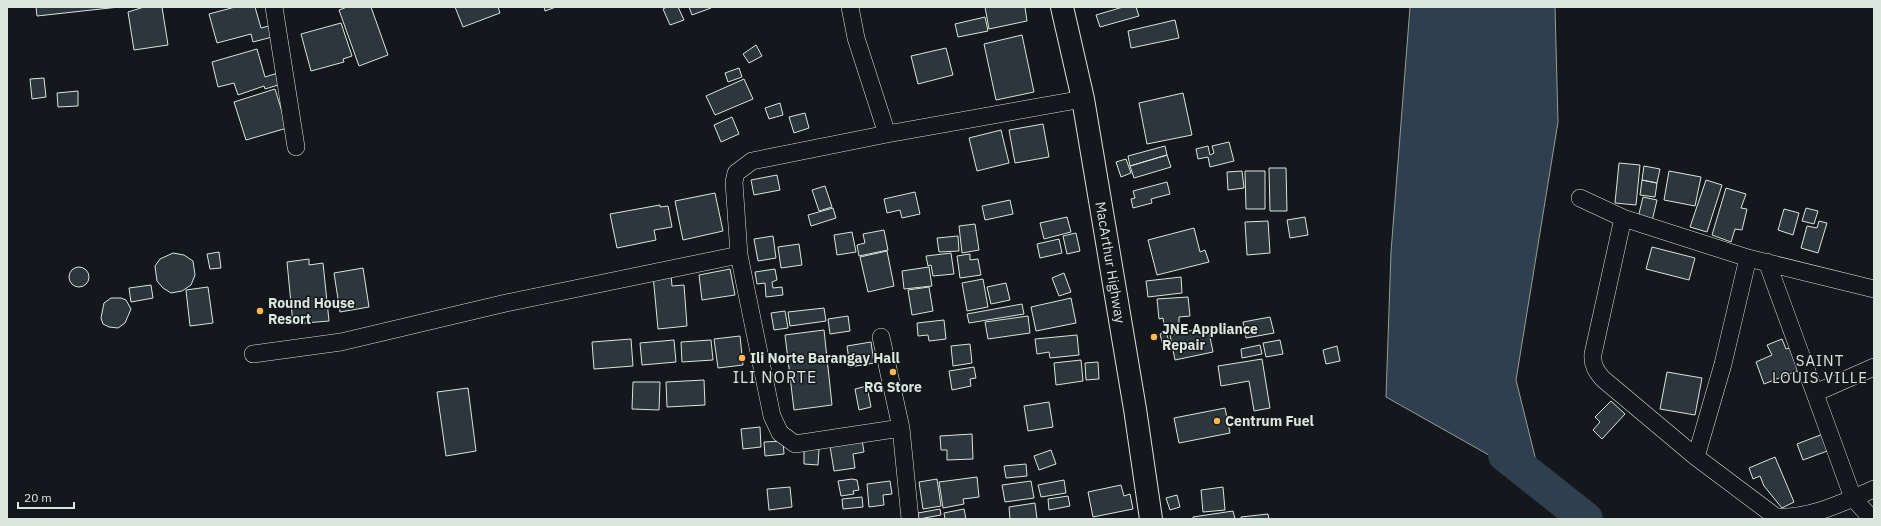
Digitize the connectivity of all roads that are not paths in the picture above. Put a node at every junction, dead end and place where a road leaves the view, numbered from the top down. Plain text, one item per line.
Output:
1 (274, 7) edge
2 (850, 7) edge
3 (1062, 7) edge
4 (1083, 99) junction
5 (887, 134) junction
6 (296, 147) dead end
7 (1580, 198) dead end
8 (1623, 218) junction
9 (740, 255) junction
10 (1748, 258) junction
11 (1767, 262) junction
12 (1874, 289) edge
13 (881, 337) dead end
14 (254, 354) dead end
15 (1874, 367) edge
16 (1815, 393) junction
17 (901, 428) junction
18 (1696, 457) junction
19 (1874, 489) edge
20 (1853, 498) junction
21 (910, 519) edge
22 (1151, 519) edge
23 (1872, 519) edge

1 - 6 street
2 - 5 street
3 - 4 highway, MacArthur Highway
4 - 5 street
4 - 22 highway, MacArthur Highway
5 - 9 street
7 - 8 street
8 - 10 street
8 - 18 street
9 - 14 street
9 - 17 street
10 - 11 street
10 - 18 street
11 - 12 street
11 - 16 street
13 - 17 street
15 - 16 street
16 - 20 street
17 - 21 street
18 - 20 street
19 - 20 street
20 - 23 street

